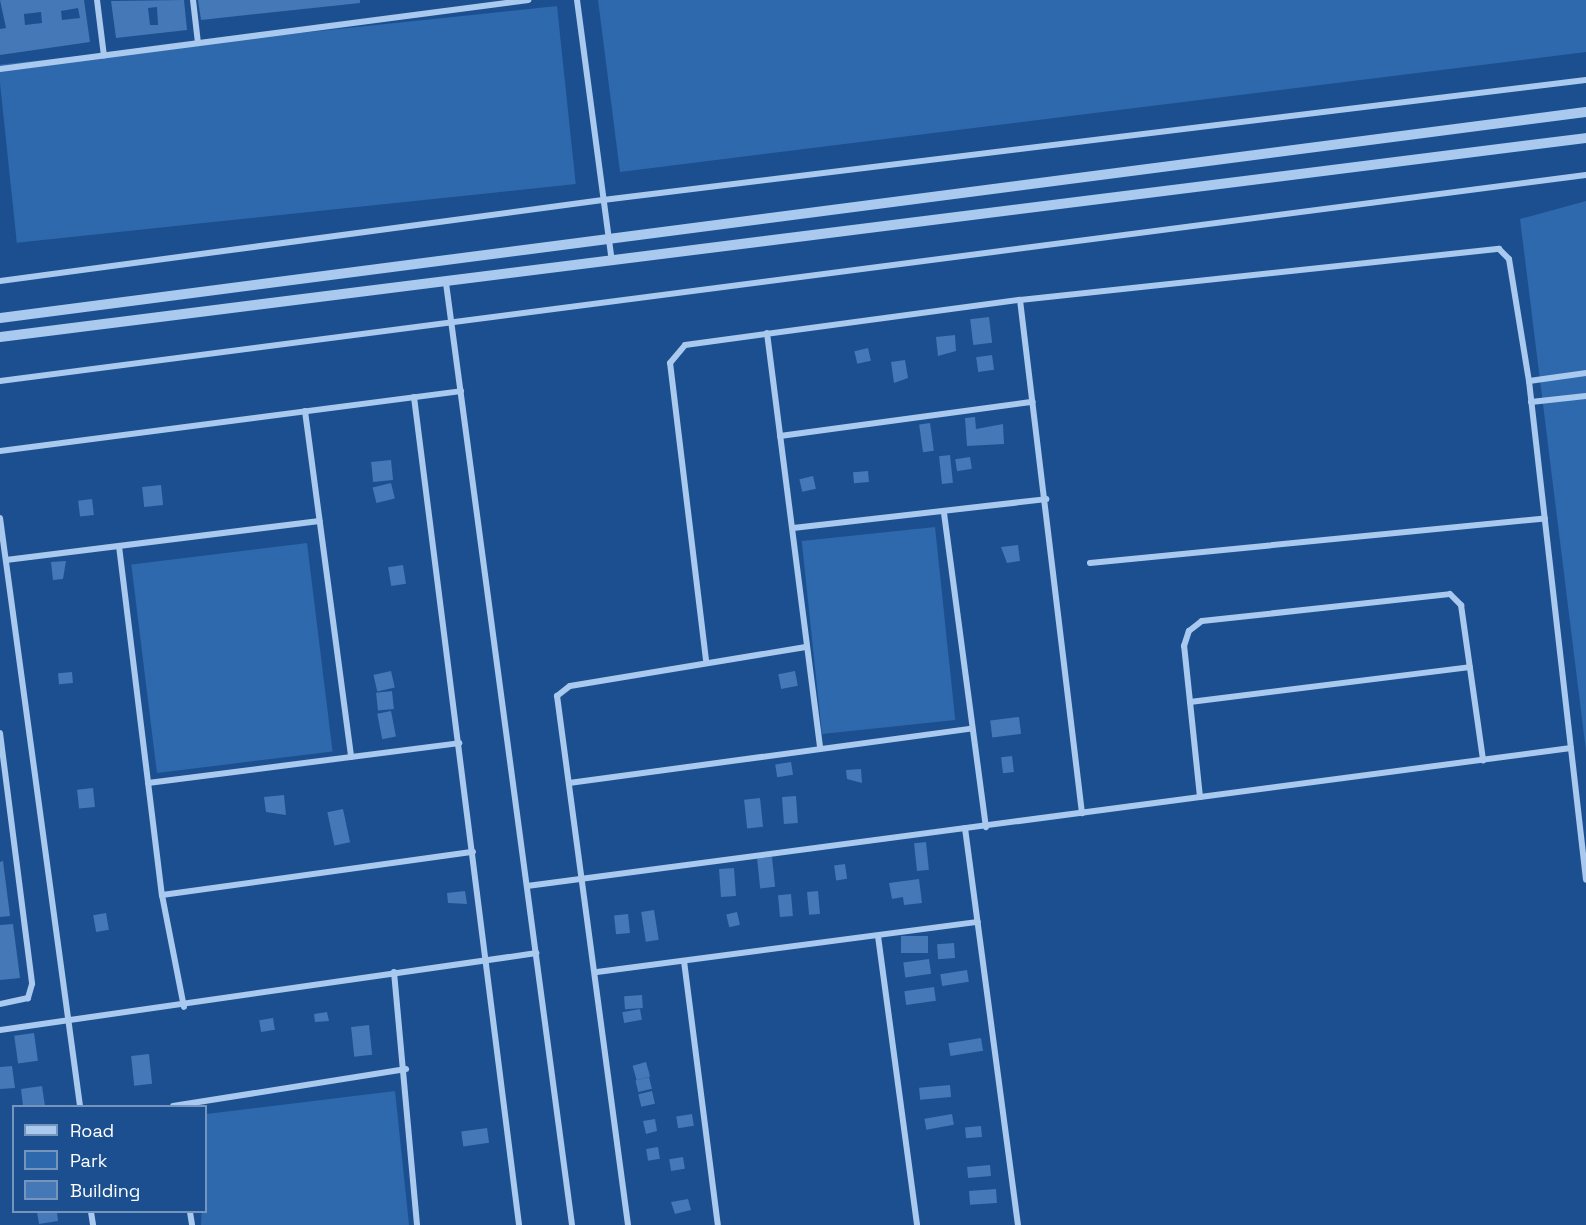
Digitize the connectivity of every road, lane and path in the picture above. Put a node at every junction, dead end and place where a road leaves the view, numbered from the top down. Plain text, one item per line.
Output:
1 (97, 0) edge
2 (193, 0) edge
3 (529, 0) edge
4 (577, 0) edge
5 (198, 43) junction
6 (104, 56) junction
7 (0, 69) edge
8 (1586, 80) edge
9 (1586, 112) edge
10 (1586, 138) edge
11 (1586, 175) edge
12 (603, 200) junction
13 (608, 237) junction
14 (612, 261) junction
15 (0, 282) edge
16 (446, 283) junction
17 (1020, 300) junction
18 (0, 318) edge
19 (451, 320) junction
20 (767, 333) junction
21 (0, 337) edge
22 (1586, 373) edge
23 (0, 381) edge
24 (1529, 381) junction
25 (461, 391) junction
26 (1586, 396) edge
27 (414, 397) junction
28 (1033, 402) junction
29 (1531, 402) junction
30 (305, 411) junction
31 (780, 436) junction
32 (0, 451) edge
33 (1046, 499) junction
34 (944, 513) junction
35 (0, 518) edge
36 (1545, 518) junction
37 (320, 520) junction
38 (792, 528) junction
39 (118, 546) junction
40 (6, 560) junction
41 (1090, 562) dead end
42 (806, 647) junction
43 (705, 660) junction
44 (1470, 667) junction
45 (1190, 702) junction
46 (969, 729) junction
47 (0, 733) edge
48 (459, 743) junction
49 (820, 747) junction
50 (1571, 748) junction
51 (351, 757) junction
52 (1483, 760) junction
53 (148, 783) junction
54 (569, 783) junction
55 (1200, 797) junction
56 (1082, 813) junction
57 (986, 827) junction
58 (965, 828) junction
59 (473, 852) junction
60 (584, 879) junction
61 (1586, 880) edge
62 (526, 886) junction
63 (162, 895) junction
64 (978, 922) junction
65 (878, 936) junction
66 (537, 953) junction
67 (487, 960) junction
68 (684, 961) junction
69 (394, 972) junction
70 (597, 972) junction
71 (0, 1004) edge
72 (184, 1007) junction
73 (68, 1022) junction
74 (0, 1030) edge
75 (406, 1069) junction
76 (80, 1105) edge
77 (185, 1105) edge
78 (417, 1225) edge
79 (519, 1225) edge
80 (572, 1225) edge
81 (628, 1225) edge
82 (718, 1225) edge
83 (918, 1225) edge
84 (1018, 1225) edge

1 - 6 street
2 - 5 street
3 - 5 street
4 - 12 street
5 - 6 street
6 - 7 street
8 - 12 street
9 - 13 street
10 - 14 street
11 - 19 street
12 - 13 street
12 - 15 street
13 - 14 street
13 - 18 street
14 - 16 street
16 - 19 street
16 - 21 street
17 - 20 street
17 - 24 street
17 - 28 street
19 - 23 street
19 - 25 street
20 - 31 street
20 - 43 street
22 - 24 street
24 - 29 street
25 - 27 street
25 - 62 street
26 - 29 street
27 - 30 street
27 - 48 street
28 - 31 street
28 - 33 street
29 - 36 street
30 - 32 street
30 - 37 street
31 - 38 street
33 - 34 street
33 - 56 street
34 - 38 street
34 - 46 street
35 - 40 street
36 - 41 street
36 - 50 street
37 - 39 street
37 - 51 street
38 - 42 street
39 - 40 street
39 - 53 street
40 - 73 street
42 - 43 street
42 - 49 street
43 - 54 street
44 - 45 street
44 - 45 street
44 - 52 street
45 - 55 street
46 - 49 street
46 - 57 street
47 - 71 street
48 - 51 street
48 - 59 street
49 - 54 street
50 - 52 street
50 - 61 street
51 - 53 street
52 - 55 street
53 - 63 street
54 - 60 street
55 - 56 street
56 - 57 street
57 - 58 street
58 - 60 street
58 - 64 street
59 - 63 street
59 - 67 street
60 - 62 street
60 - 70 street
62 - 66 street
63 - 72 street
64 - 65 street
64 - 84 street
65 - 68 street
65 - 83 street
66 - 67 street
66 - 80 street
67 - 69 street
67 - 79 street
68 - 70 street
68 - 82 street
69 - 72 street
69 - 75 street
70 - 81 street
72 - 73 street
73 - 74 street
73 - 76 street
75 - 77 street
75 - 78 street

